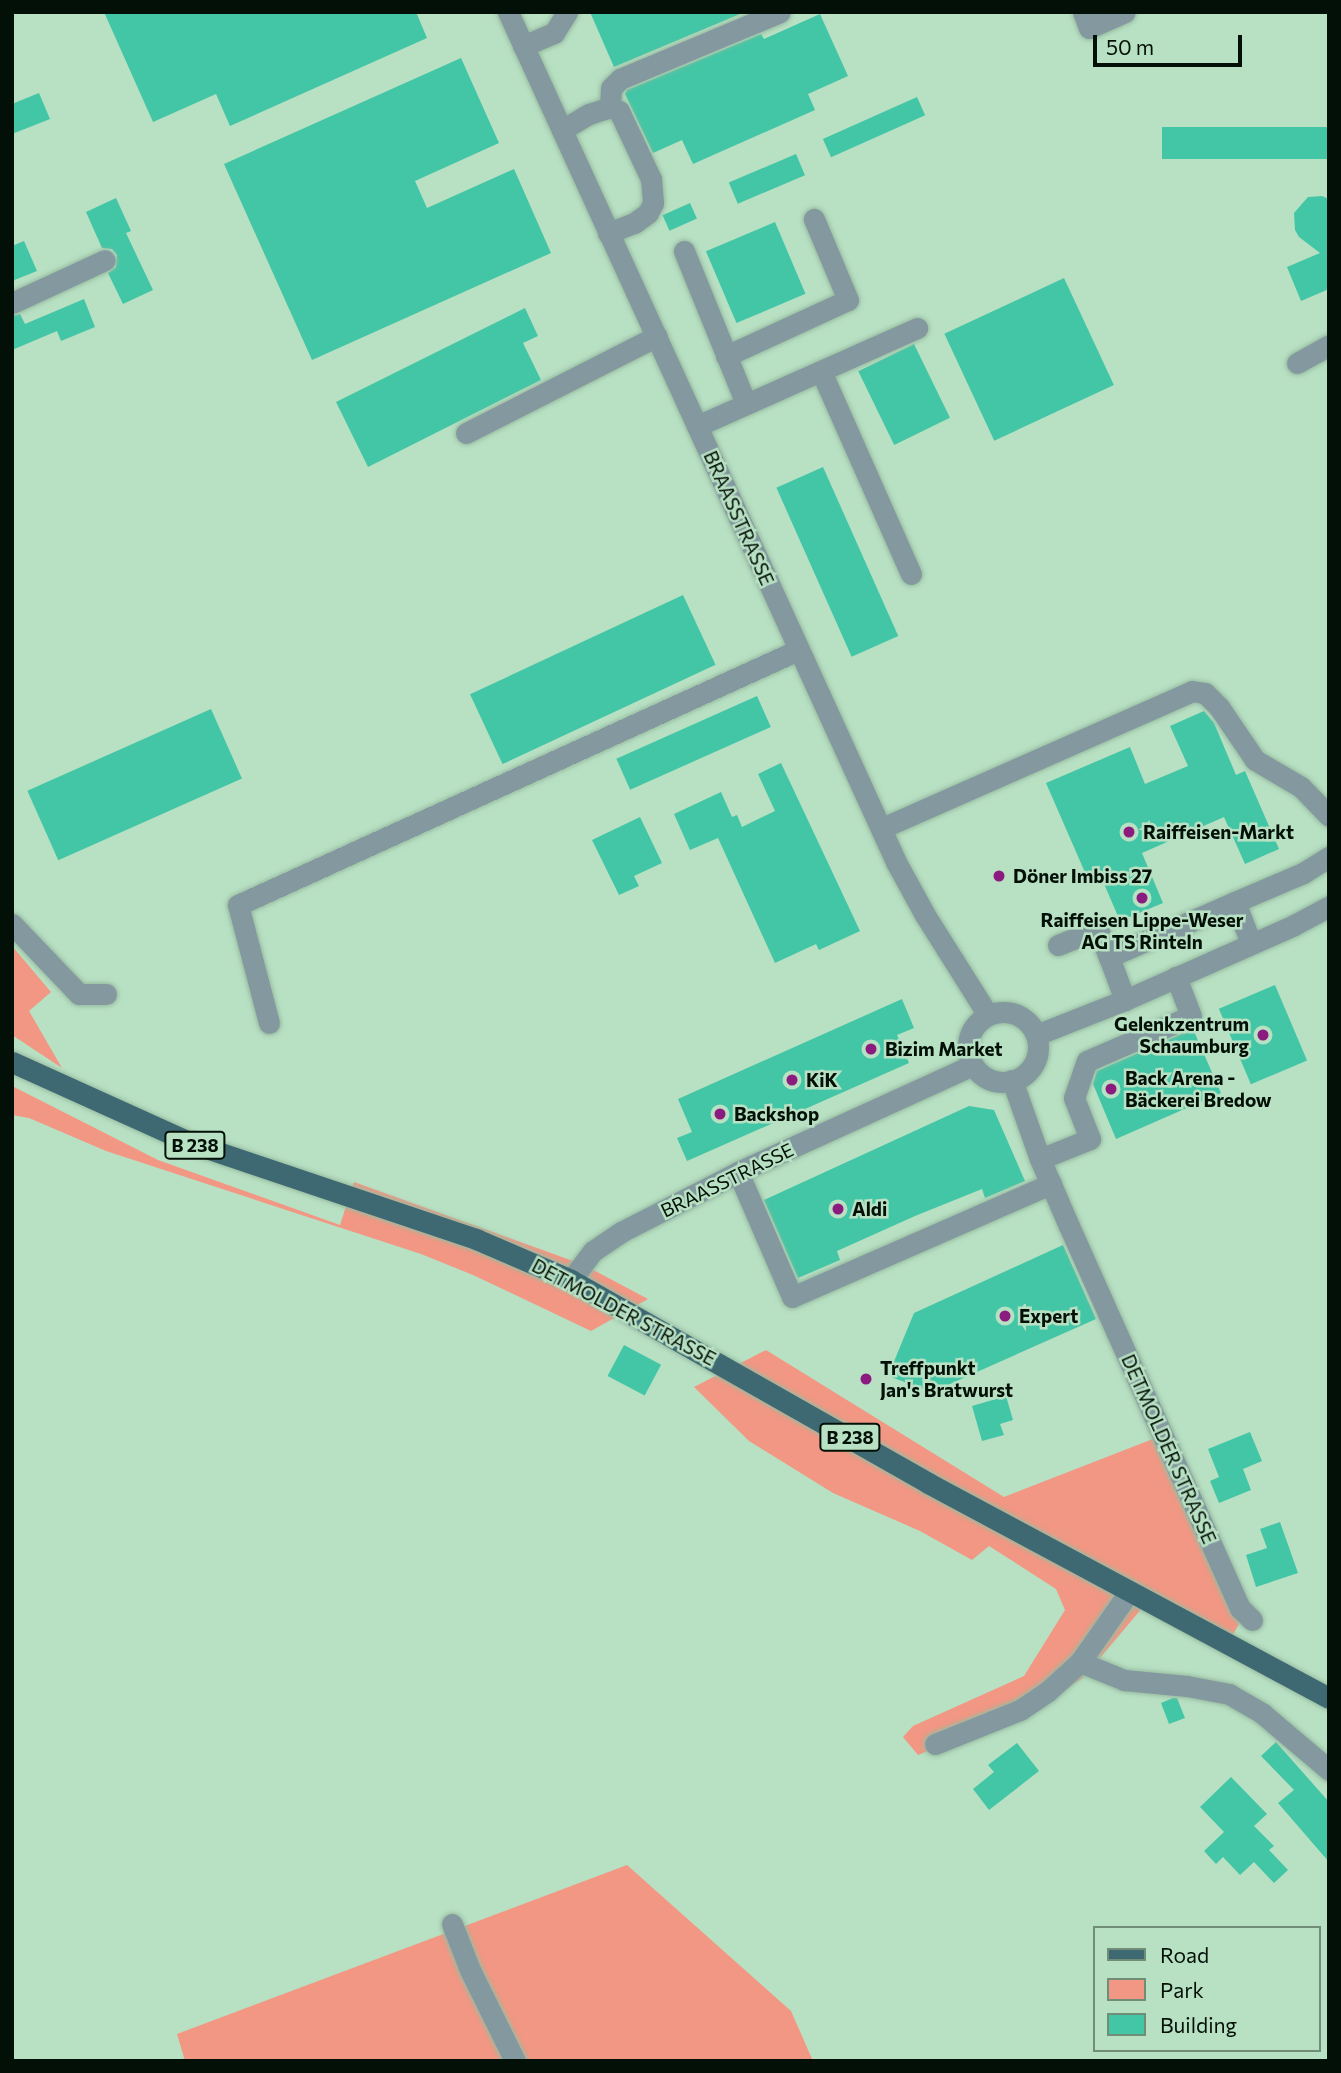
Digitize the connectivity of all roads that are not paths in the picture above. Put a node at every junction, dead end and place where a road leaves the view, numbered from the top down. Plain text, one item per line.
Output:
1 (508, 12) edge
2 (567, 12) edge
3 (780, 12) edge
4 (1083, 12) edge
5 (1125, 12) edge
6 (523, 46) junction
7 (610, 107) junction
8 (562, 130) junction
9 (814, 219) dead end
10 (608, 233) junction
11 (684, 251) dead end
12 (105, 260) dead end
13 (12, 303) edge
14 (917, 328) dead end
15 (657, 336) junction
16 (1329, 345) edge
17 (726, 356) junction
18 (1297, 363) dead end
19 (821, 371) junction
20 (746, 404) junction
21 (697, 426) junction
22 (466, 433) dead end
23 (911, 574) dead end
24 (798, 650) junction
25 (1329, 816) edge
26 (882, 828) junction
27 (1329, 857) edge
28 (1235, 902) junction
29 (1329, 906) edge
30 (12, 924) edge
31 (1251, 943) junction
32 (1058, 945) dead end
33 (1109, 957) junction
34 (1176, 977) junction
35 (106, 995) dead end
36 (1125, 999) junction
37 (988, 1015) junction
38 (269, 1023) dead end
39 (1036, 1035) junction
40 (12, 1062) edge
41 (974, 1065) junction
42 (1013, 1080) junction
43 (1040, 1159) junction
44 (738, 1172) junction
45 (1051, 1184) junction
46 (571, 1280) junction
47 (1129, 1592) junction
48 (1252, 1620) dead end
49 (1080, 1662) junction
50 (1329, 1698) edge
51 (934, 1744) dead end
52 (1329, 1770) edge
53 (452, 1924) dead end
54 (515, 2061) edge

1 - 6 street, BRAASSTRASSE
2 - 6 street
3 - 7 street
4 - 5 street
6 - 8 street, BRAASSTRASSE
7 - 8 street
7 - 10 street
8 - 10 street, BRAASSTRASSE
9 - 17 street
10 - 15 street, BRAASSTRASSE
11 - 17 street
12 - 13 street
14 - 19 street
15 - 21 street, BRAASSTRASSE
15 - 22 street
16 - 18 street
17 - 20 street
19 - 20 street
19 - 23 street
20 - 21 street
21 - 24 street, BRAASSTRASSE
24 - 26 street, BRAASSTRASSE
24 - 38 street
25 - 26 street
26 - 37 street, BRAASSTRASSE
27 - 28 street
28 - 31 street
28 - 33 street
29 - 31 street
30 - 35 street
31 - 34 street
32 - 33 street
33 - 36 street
34 - 36 street
34 - 43 street
36 - 39 street
37 - 39 street
37 - 41 street
39 - 42 street
40 - 46 main road, DETMOLDER STRASSE / B 238
41 - 42 street
41 - 44 street, BRAASSTRASSE
42 - 43 street, DETMOLDER STRASSE
43 - 45 street, DETMOLDER STRASSE
44 - 45 street
44 - 46 street, BRAASSTRASSE
45 - 48 street, DETMOLDER STRASSE
46 - 47 main road, DETMOLDER STRASSE / B 238
47 - 49 street
47 - 50 main road, DETMOLDER STRASSE / B 238
49 - 51 street
49 - 52 street
53 - 54 street

